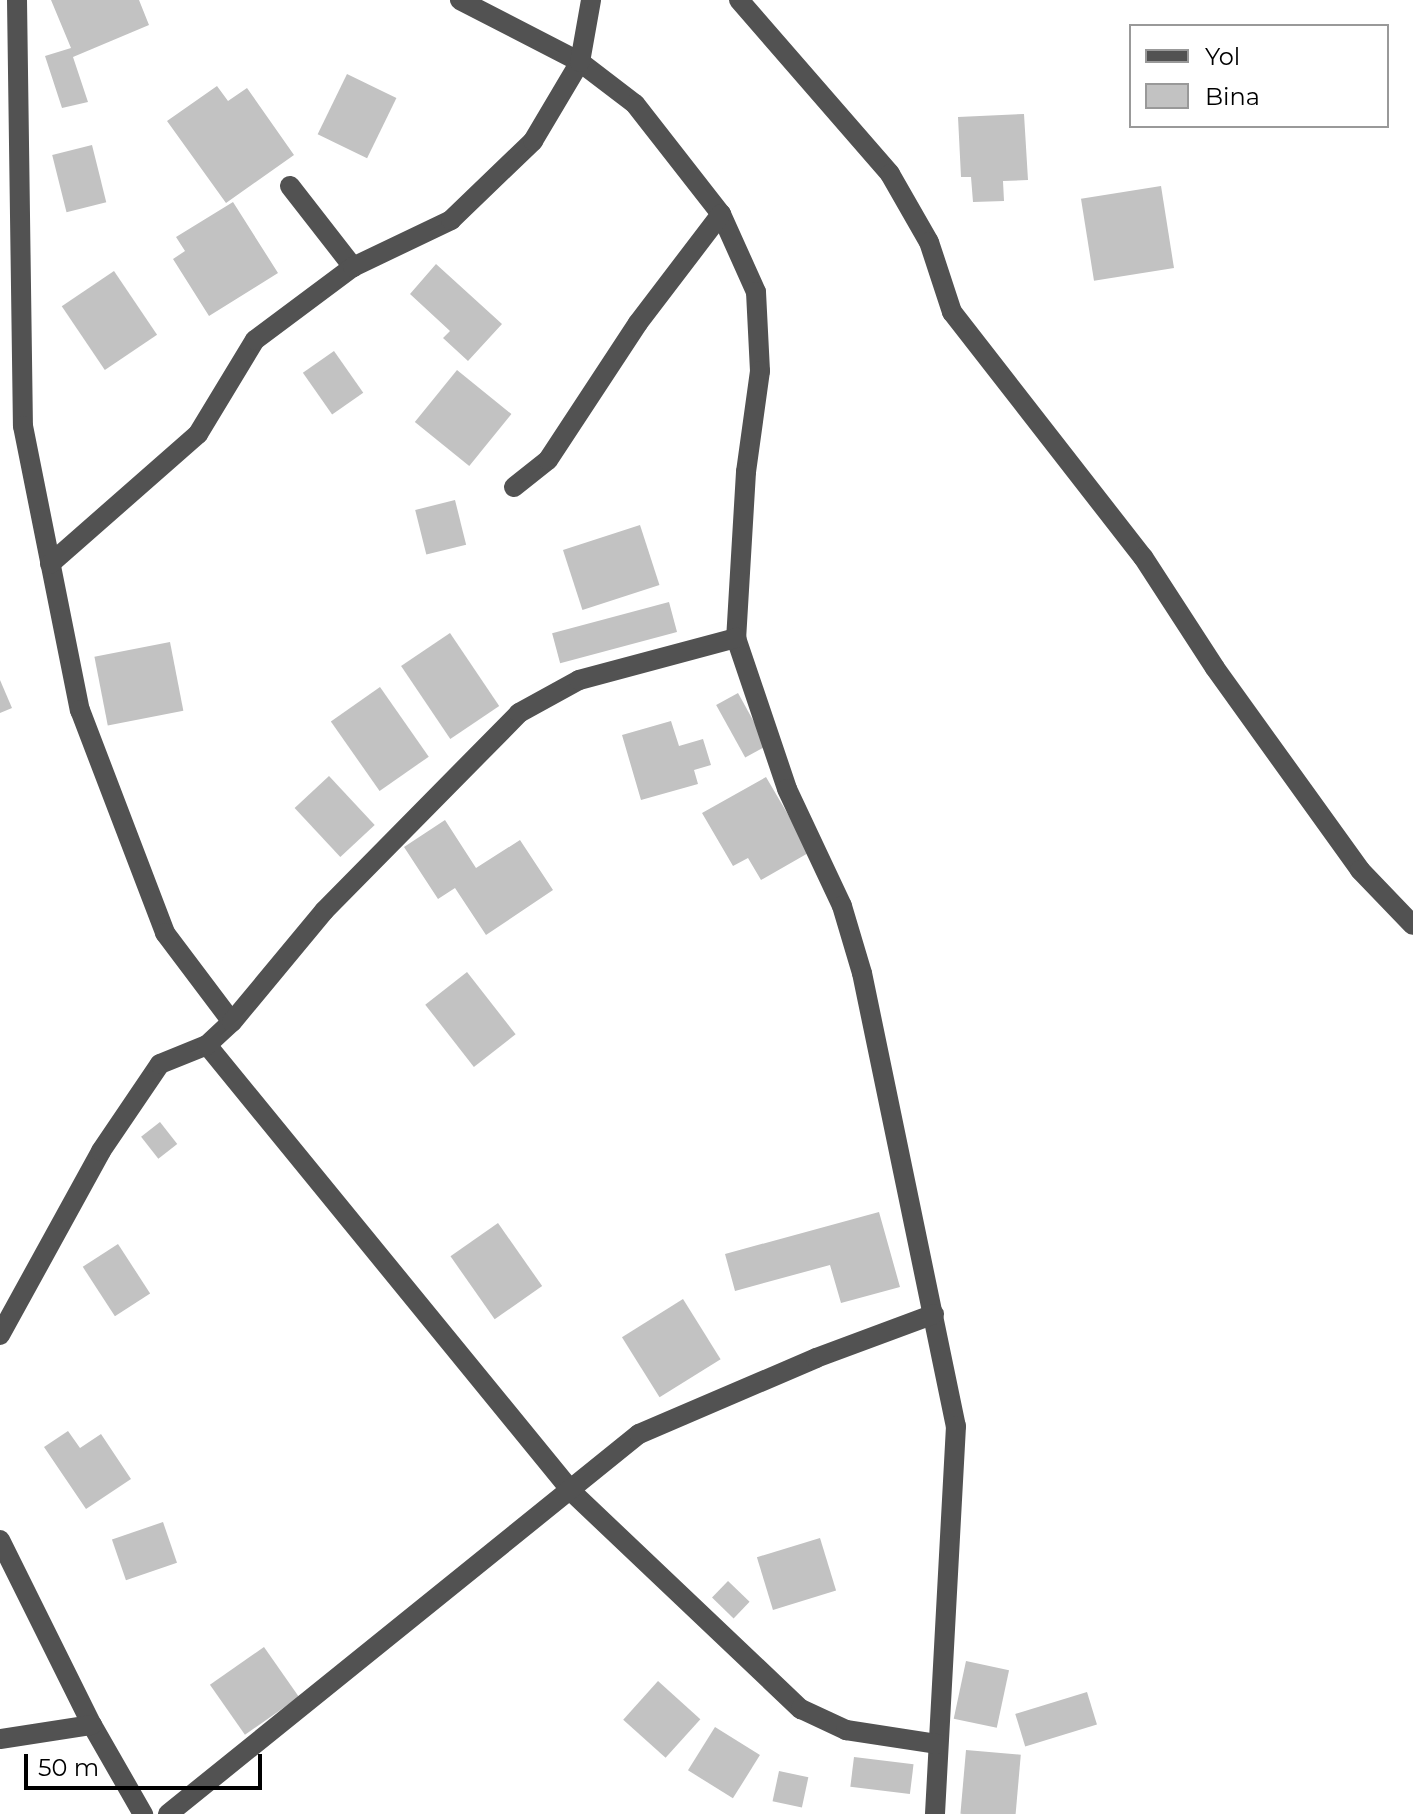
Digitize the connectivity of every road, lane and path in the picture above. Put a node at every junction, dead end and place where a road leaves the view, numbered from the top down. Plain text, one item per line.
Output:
1 (17, 0) edge
2 (460, 0) edge
3 (591, 0) edge
4 (739, 0) edge
5 (580, 62) junction
6 (290, 186) dead end
7 (721, 214) junction
8 (353, 267) junction
9 (10, 278) edge
10 (514, 487) dead end
11 (50, 564) junction
12 (736, 638) junction
13 (1413, 925) edge
14 (232, 1022) junction
15 (207, 1045) junction
16 (934, 1314) junction
17 (0, 1335) edge
18 (573, 1493) junction
19 (0, 1540) edge
20 (92, 1725) junction
21 (0, 1739) edge
22 (938, 1744) junction
23 (143, 1814) edge
24 (168, 1814) edge
25 (935, 1814) edge

1 - 9 street
2 - 5 street
3 - 5 street
4 - 13 street
5 - 7 street
5 - 8 street
6 - 8 street
7 - 10 street
7 - 12 street
8 - 11 street
9 - 11 street
11 - 14 street
12 - 14 street
12 - 16 street
14 - 15 street
15 - 17 street
15 - 18 street
16 - 18 street
16 - 22 street
18 - 22 street
18 - 24 street
19 - 20 street
20 - 21 street
20 - 23 street
22 - 25 street

